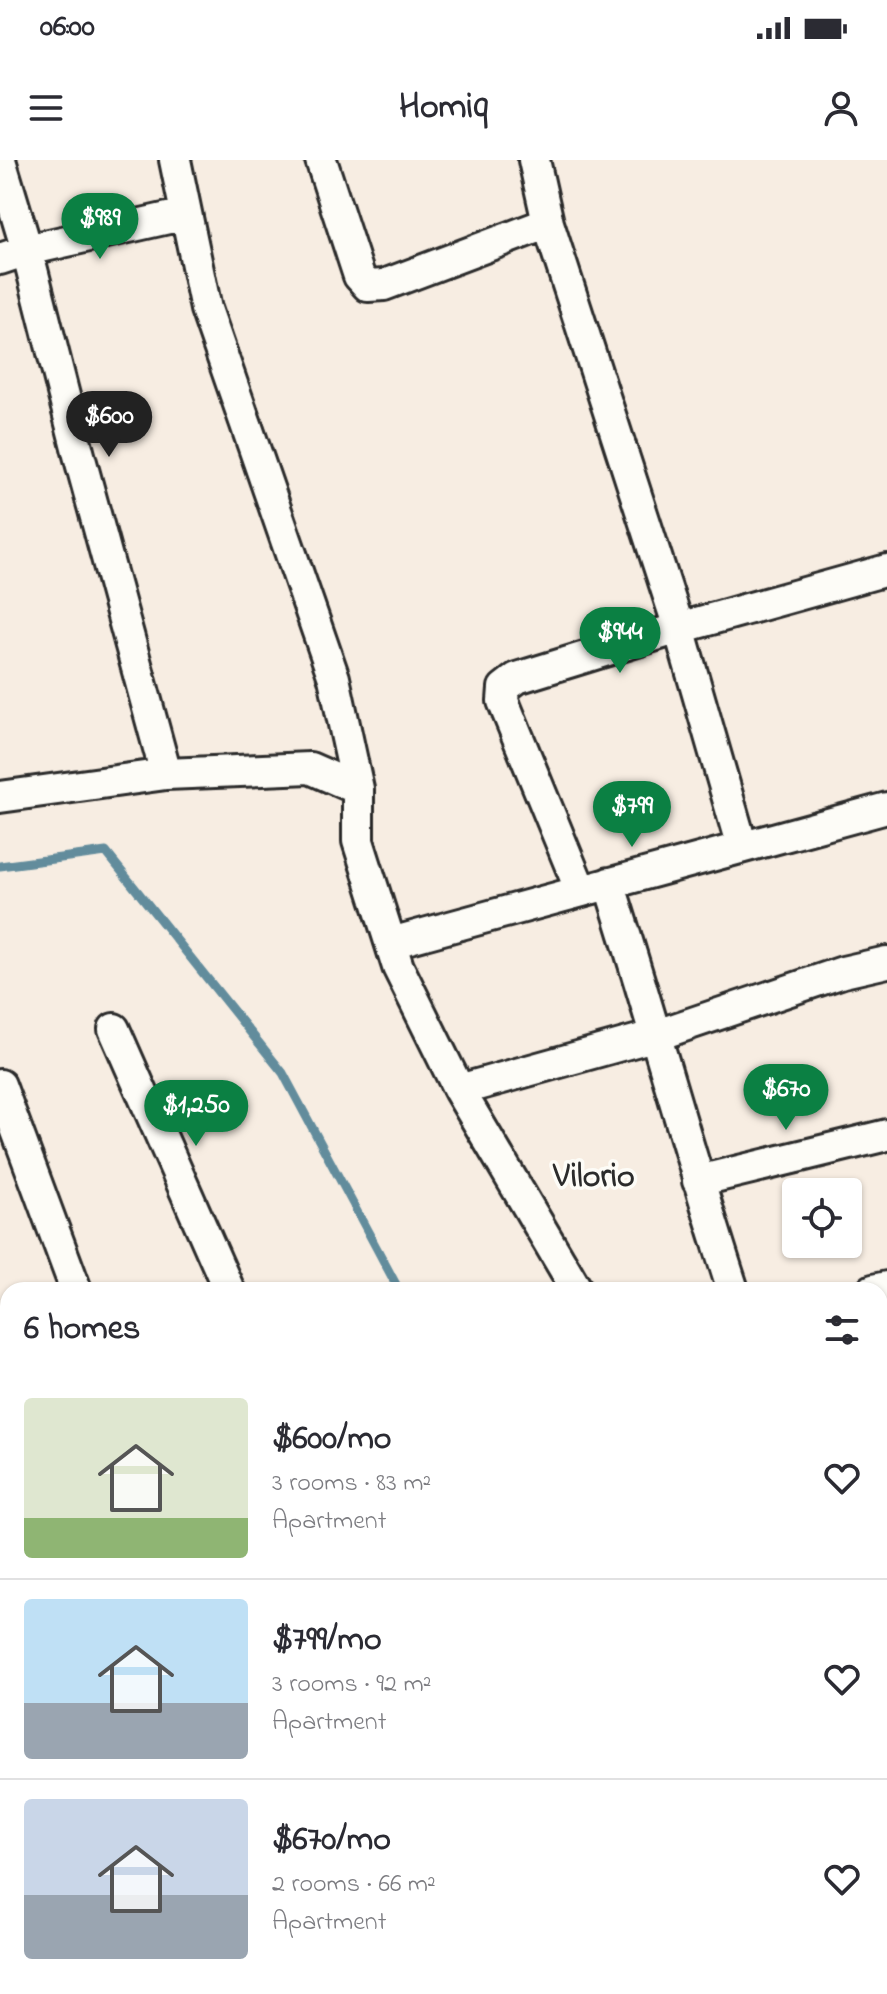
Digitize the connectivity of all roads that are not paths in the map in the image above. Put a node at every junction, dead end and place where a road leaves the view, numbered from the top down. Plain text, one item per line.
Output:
1 (0, 160) edge
2 (175, 160) edge
3 (321, 160) edge
4 (534, 160) edge
5 (186, 214) junction
6 (548, 223) junction
7 (14, 254) edge
8 (887, 570) edge
9 (679, 628) junction
10 (166, 774) junction
11 (358, 789) junction
12 (0, 797) edge
13 (887, 808) edge
14 (742, 847) junction
15 (595, 887) junction
16 (391, 943) junction
17 (887, 962) edge
18 (114, 1029) dead end
19 (657, 1035) junction
20 (459, 1090) junction
21 (2, 1093) edge
22 (887, 1135) edge
23 (698, 1181) junction
24 (73, 1282) edge
25 (225, 1282) edge
26 (572, 1282) edge
27 (730, 1282) edge

1 - 7 street
2 - 5 street
3 - 6 street
4 - 6 street
5 - 7 street
5 - 11 street
6 - 9 street
7 - 10 street
8 - 9 street
9 - 14 street
9 - 15 street
10 - 11 street
10 - 12 street
11 - 16 street
13 - 14 street
14 - 15 street
15 - 16 street
15 - 19 street
16 - 20 street
17 - 19 street
18 - 25 street
19 - 20 street
19 - 23 street
20 - 26 street
21 - 24 street
22 - 23 street
23 - 27 street

